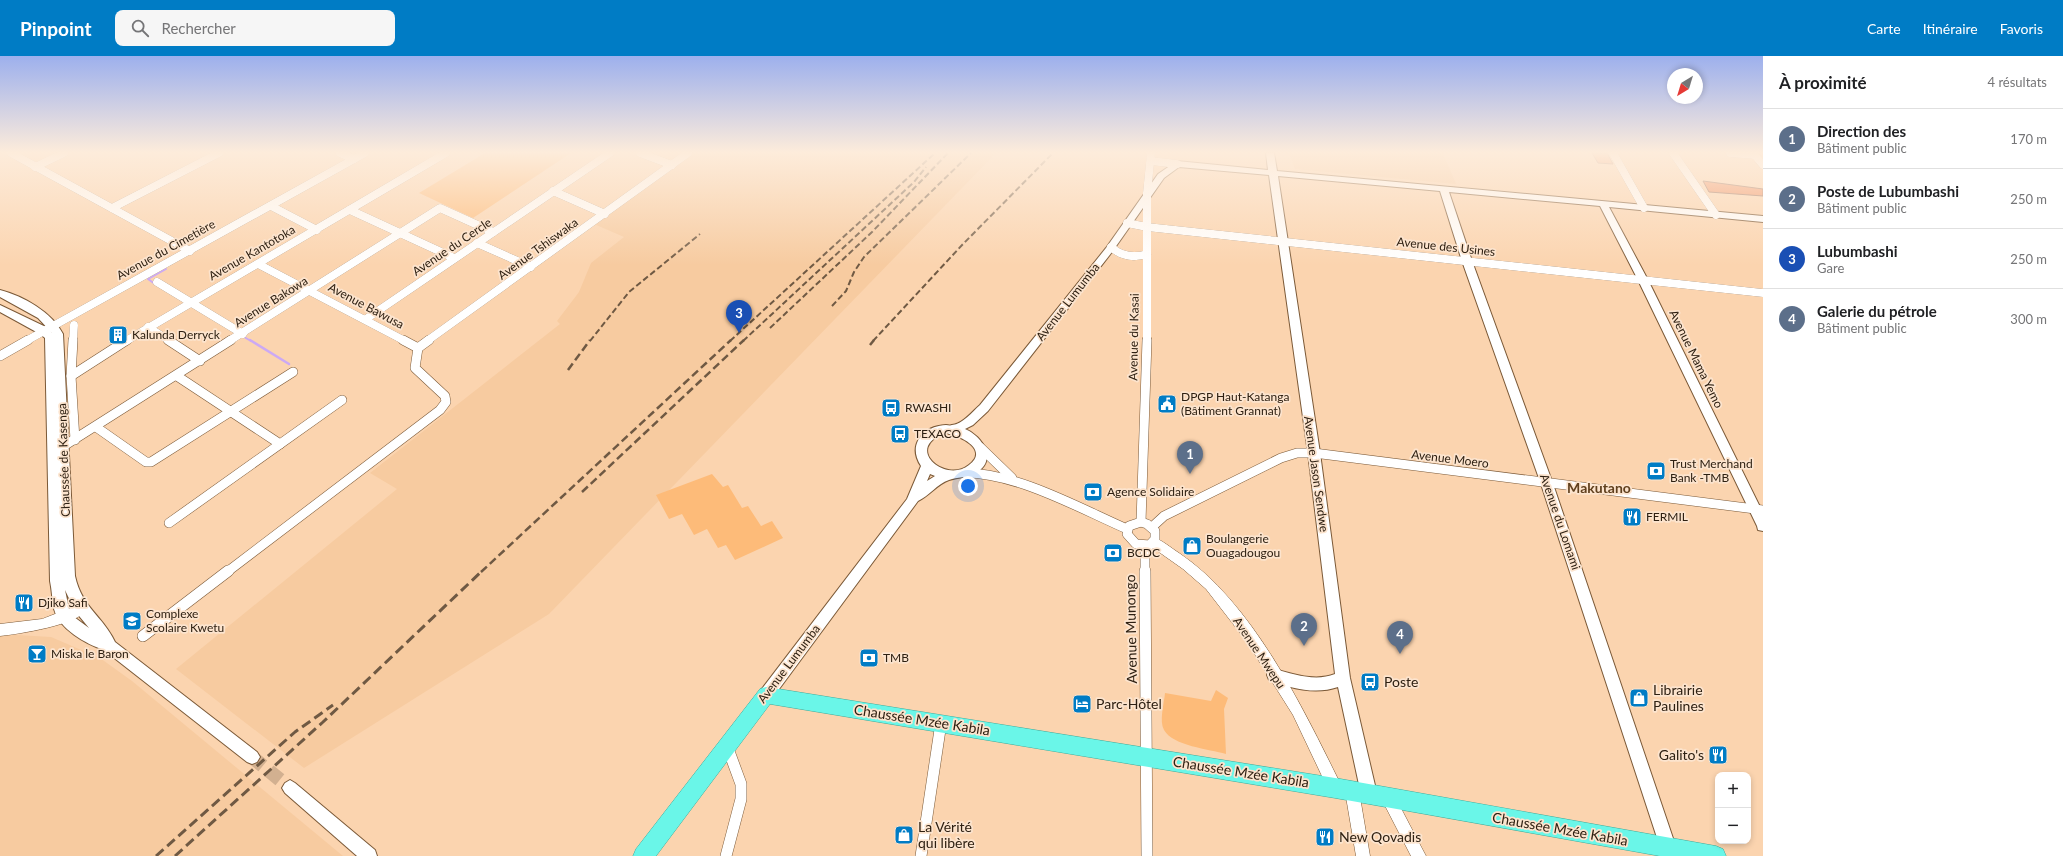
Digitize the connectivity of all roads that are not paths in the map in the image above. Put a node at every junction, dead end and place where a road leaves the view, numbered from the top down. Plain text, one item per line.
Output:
1 (79, 190) edge
2 (146, 190) edge
3 (299, 190) edge
4 (383, 190) edge
5 (637, 190) edge
6 (1149, 190) edge
7 (1276, 190) edge
8 (1444, 190) edge
9 (1448, 190) edge
10 (1634, 190) edge
11 (1699, 190) edge
12 (553, 191) joint
13 (1147, 193) junction
14 (1603, 204) junction
15 (271, 206) junction
16 (112, 208) junction
17 (1644, 208) junction
18 (350, 210) junction
19 (604, 214) junction
20 (1716, 215) junction
21 (1763, 220) edge
22 (1127, 223) junction
23 (1147, 227) junction
24 (317, 230) junction
25 (492, 232) junction
26 (401, 233) junction
27 (477, 242) junction
28 (1282, 242) junction
29 (1112, 247) junction
30 (190, 251) junction
31 (1147, 254) junction
32 (454, 258) junction
33 (1467, 261) junction
34 (258, 264) junction
35 (531, 267) junction
36 (1643, 280) junction
37 (157, 282) dead end
38 (311, 291) junction
39 (0, 293) edge
40 (1763, 293) edge
41 (192, 302) junction
42 (0, 308) edge
43 (366, 319) junction
44 (74, 324) dead end
45 (148, 327) junction
46 (49, 328) junction
47 (243, 334) junction
48 (418, 348) junction
49 (0, 356) edge
50 (200, 361) junction
51 (293, 372) dead end
52 (71, 376) junction
53 (177, 376) junction
54 (342, 400) dead end
55 (984, 408) junction
56 (230, 412) junction
57 (96, 426) junction
58 (955, 429) junction
59 (75, 440) junction
60 (280, 444) junction
61 (979, 444) junction
62 (58, 449) junction
63 (1314, 453) junction
64 (927, 466) junction
65 (965, 473) junction
66 (948, 475) junction
67 (1014, 480) junction
68 (1547, 484) junction
69 (912, 501) junction
70 (1758, 509) edge
71 (1141, 522) junction
72 (169, 523) dead end
73 (1763, 526) edge
74 (1152, 527) junction
75 (1127, 529) junction
76 (1149, 544) junction
77 (81, 609) junction
78 (65, 618) junction
79 (0, 630) edge
80 (143, 636) dead end
81 (109, 646) junction
82 (1274, 675) junction
83 (1343, 678) junction
84 (766, 695) junction
85 (941, 723) junction
86 (727, 746) junction
87 (1147, 756) junction
88 (252, 758) tunnel mouth
89 (290, 788) tunnel mouth
90 (1361, 793) junction
91 (1670, 852) edge
92 (369, 856) edge
93 (643, 856) edge
94 (726, 856) edge
95 (921, 856) edge
96 (1147, 856) edge
97 (1363, 856) edge
98 (1419, 856) edge
99 (1716, 856) edge

1 - 16 street
2 - 16 street
3 - 15 street, Avenue du Cimetière
4 - 18 street, Avenue Kantotoka
5 - 19 street, Avenue Tshiswaka
6 - 13 main road, Avenue Lumumba
7 - 28 main road, Avenue Jason Sendwe
8 - 33 main road, Avenue du Lomami
9 - 14 main road
10 - 17 street
11 - 20 street
12 - 19 street
12 - 25 street, Avenue du Cercle
13 - 22 main road, Avenue Lumumba
13 - 23 street, Avenue du Kasai
14 - 17 main road
14 - 36 main road, Avenue Mama Yemo
15 - 24 street
15 - 30 street, Avenue du Cimetière
16 - 30 street
17 - 20 main road
18 - 24 street, Avenue Kantotoka
18 - 26 street
19 - 35 street, Avenue Tshiswaka
20 - 21 main road
22 - 23 street, Avenue des Usines
22 - 29 main road, Avenue Lumumba
23 - 28 street, Avenue des Usines
23 - 31 street, Avenue du Kasai
24 - 34 street, Avenue Kantotoka
25 - 26 street, Avenue Bakowa
25 - 27 street, Avenue du Cercle
26 - 32 street
26 - 38 street, Avenue Bakowa
27 - 32 street, Avenue du Cercle
27 - 35 street
28 - 33 street, Avenue des Usines
28 - 63 main road, Avenue Jason Sendwe
29 - 31 street
29 - 55 main road, Avenue Lumumba
30 - 46 street, Avenue du Cimetière
31 - 71 street, Avenue du Kasai
32 - 43 street, Avenue du Cercle
33 - 36 street, Avenue des Usines
33 - 68 main road, Avenue du Lomami
34 - 38 street, Avenue Bawusa
34 - 41 street, Avenue Kantotoka
35 - 48 street, Avenue Tshiswaka
36 - 40 street, Avenue des Usines
36 - 70 main road, Avenue Mama Yemo
37 - 41 street
38 - 43 street, Avenue Bawusa
38 - 47 street, Avenue Bakowa
39 - 46 main road
41 - 45 street, Avenue Kantotoka
41 - 47 street
42 - 46 main road
43 - 48 street, Avenue Bawusa
44 - 52 street
45 - 50 street
45 - 52 street, Avenue Kantotoka
46 - 49 street, Avenue du Cimetière
46 - 62 main road, Chaussée de Kasenga
47 - 50 street, Avenue Bakowa
48 - 80 street
50 - 53 street, Avenue Bakowa
51 - 56 street
52 - 59 street
53 - 56 street
53 - 57 street, Avenue Bakowa
54 - 60 street
55 - 58 main road
55 - 61 main road
56 - 57 street
56 - 60 street
57 - 59 street, Avenue Bakowa
58 - 61 main road
58 - 64 main road
59 - 62 street, Avenue Bakowa
60 - 72 street
61 - 65 main road
61 - 67 street
62 - 77 main road, Chaussée de Kasenga
62 - 78 main road, Chaussée de Kasenga
63 - 68 street, Avenue Moero
63 - 74 street, Avenue Moero
63 - 83 main road, Avenue Jason Sendwe
64 - 66 main road
64 - 69 main road, Avenue Lumumba
65 - 66 main road
65 - 67 street
66 - 69 main road
67 - 75 street
68 - 70 street, Avenue Moero
68 - 91 main road, Avenue du Lomami
69 - 84 main road, Avenue Lumumba
70 - 73 main road, Avenue Mama Yemo
71 - 74 street
71 - 75 street
74 - 76 street
75 - 76 street
76 - 82 street, Avenue Mwepu
76 - 87 street, Avenue Munongo
77 - 78 street
77 - 81 main road, Chaussée de Kasenga
78 - 79 street
78 - 81 main road, Chaussée de Kasenga
81 - 88 main road, Chaussée de Kasenga
82 - 83 main road
82 - 90 street, Avenue Mwepu
83 - 90 main road, Avenue Jason Sendwe
84 - 85 highway, Chaussée Mzée Kabila
84 - 86 highway, Avenue Lumumba
85 - 87 highway, Chaussée Mzée Kabila
85 - 95 street
86 - 93 highway, Avenue Lumumba
86 - 94 street
87 - 90 highway, Chaussée Mzée Kabila
87 - 96 street, Avenue Munongo
89 - 92 main road
90 - 91 highway, Chaussée Mzée Kabila
90 - 97 street, Avenue Jason Sendwe
90 - 98 street, Avenue Mwepu
91 - 99 highway, Chaussée Mzée Kabila

